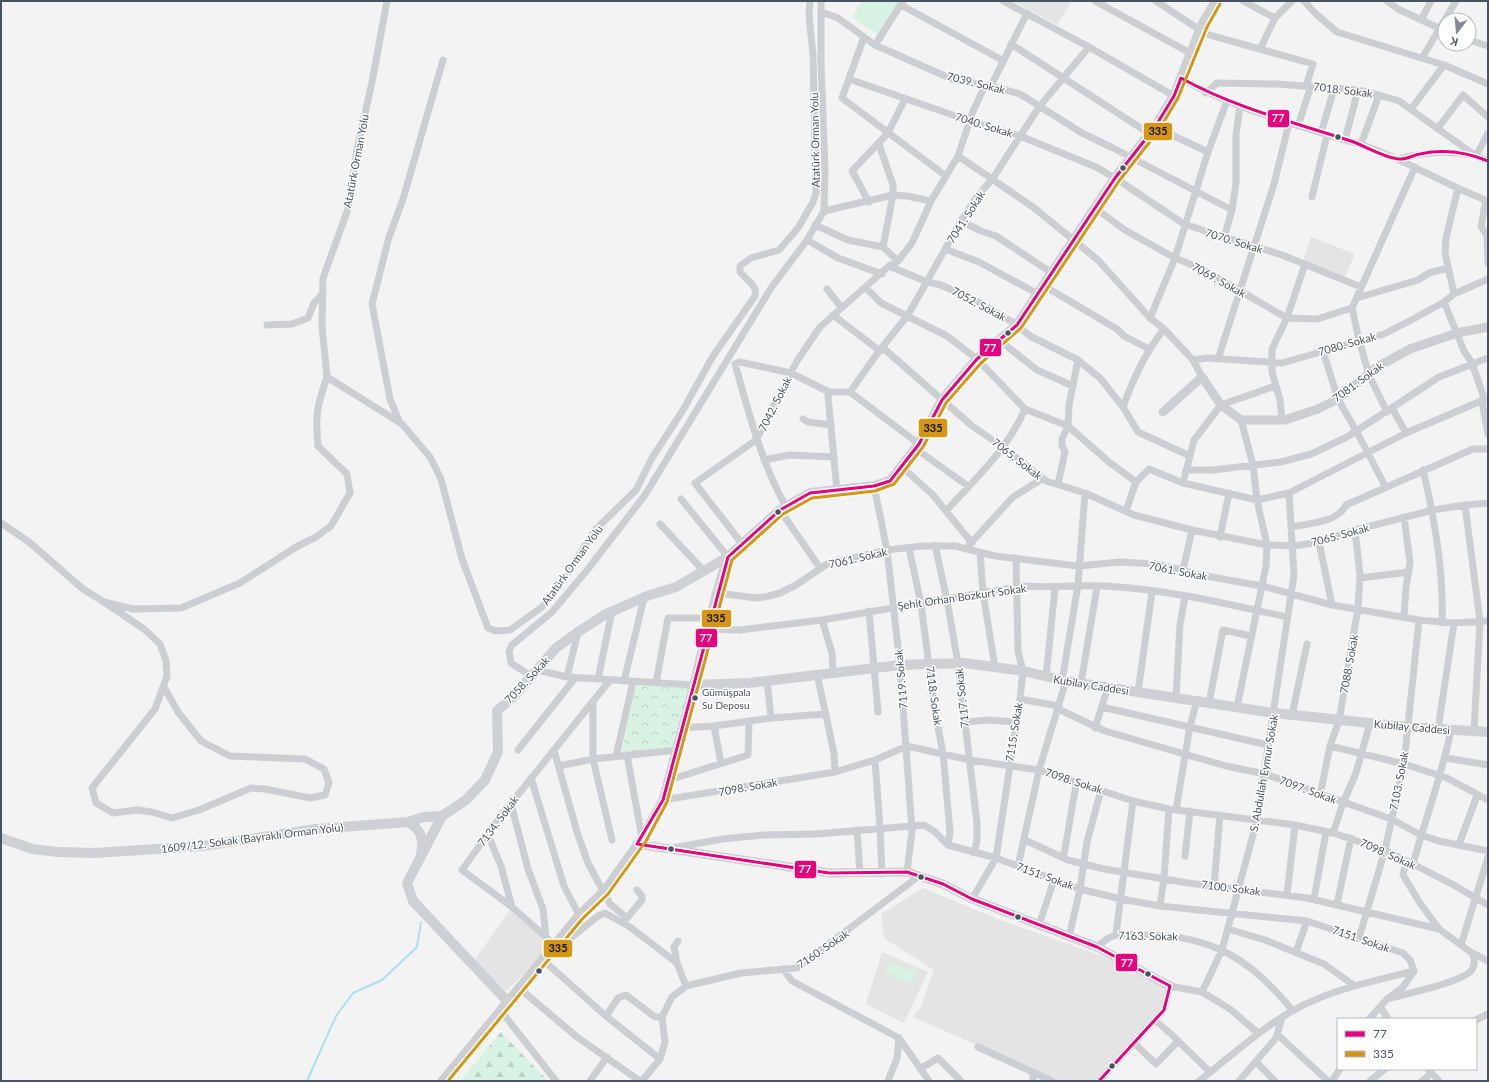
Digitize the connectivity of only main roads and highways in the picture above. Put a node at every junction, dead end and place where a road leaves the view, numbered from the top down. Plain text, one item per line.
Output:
1 (1213, 2) edge
2 (728, 557) junction
3 (1488, 732) edge
4 (442, 816) junction
5 (424, 817) junction
6 (408, 822) junction
7 (1, 838) edge
8 (430, 841) junction
9 (421, 858) junction
10 (508, 1002) road end

1 - 2 main road, 7058. Sokak
2 - 3 main road, Kubilay Caddesi
2 - 4 main road, 7058. Sokak
4 - 5 main road, 1609/12. Sokak (Bayraklı Orman Yolu)
4 - 8 main road
5 - 6 main road, 1609/12. Sokak (Bayraklı Orman Yolu)
5 - 8 main road
6 - 7 main road, 1609/12. Sokak (Bayraklı Orman Yolu)
6 - 9 main road
8 - 9 main road
9 - 10 main road

